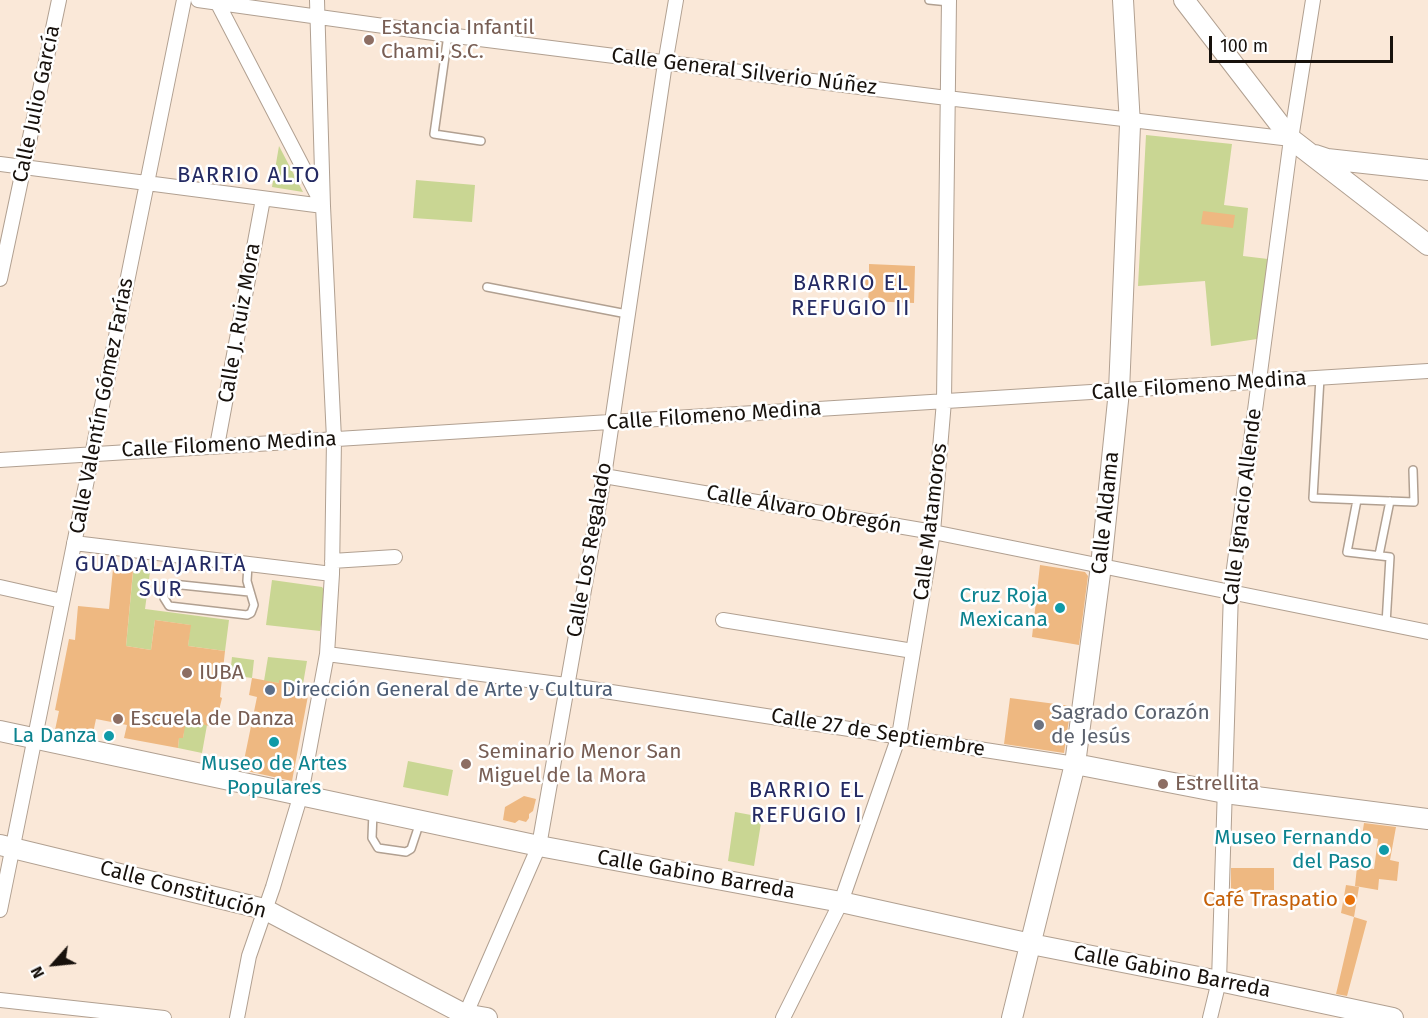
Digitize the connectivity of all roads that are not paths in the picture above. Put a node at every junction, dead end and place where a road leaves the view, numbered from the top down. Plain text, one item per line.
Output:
1 (59, 0) edge
2 (184, 0) edge
3 (198, 0) edge
4 (317, 0) edge
5 (676, 0) edge
6 (929, 0) edge
7 (1123, 0) edge
8 (1184, 0) edge
9 (1313, 0) edge
10 (217, 1) edge
11 (949, 1) edge
12 (318, 16) junction
13 (448, 34) junction
14 (665, 62) junction
15 (946, 98) junction
16 (1130, 121) junction
17 (1291, 139) junction
18 (481, 141) dead end
19 (1321, 160) junction
20 (0, 164) edge
21 (23, 168) junction
22 (1428, 170) edge
23 (147, 184) junction
24 (263, 199) junction
25 (323, 206) junction
26 (1428, 244) edge
27 (0, 279) edge
28 (487, 287) dead end
29 (627, 314) junction
30 (1428, 371) edge
31 (1320, 378) junction
32 (1258, 382) junction
33 (1119, 390) junction
34 (944, 401) junction
35 (611, 422) junction
36 (334, 440) junction
37 (218, 446) junction
38 (92, 453) junction
39 (0, 460) edge
40 (1413, 470) dead end
41 (604, 476) junction
42 (1357, 500) junction
43 (1390, 501) junction
44 (933, 532) junction
45 (74, 543) junction
46 (1378, 555) junction
47 (395, 557) dead end
48 (248, 565) junction
49 (1101, 566) junction
50 (332, 568) junction
51 (0, 587) edge
52 (249, 591) junction
53 (1231, 591) junction
54 (62, 600) junction
55 (723, 620) dead end
56 (1386, 624) junction
57 (1428, 632) edge
58 (913, 651) junction
59 (327, 654) junction
60 (566, 685) junction
61 (0, 730) edge
62 (899, 736) junction
63 (35, 738) junction
64 (1075, 764) junction
65 (301, 794) junction
66 (1225, 794) junction
67 (373, 810) junction
68 (1428, 819) edge
69 (421, 820) junction
70 (6, 846) edge
71 (539, 846) junction
72 (841, 902) junction
73 (264, 909) junction
74 (0, 910) edge
75 (1031, 944) junction
76 (1219, 981) junction
77 (0, 1000) edge
78 (88, 1014) edge
79 (464, 1016) edge
80 (164, 1018) edge
81 (237, 1018) edge
82 (487, 1018) edge
83 (783, 1018) edge
84 (1012, 1018) edge
85 (1210, 1018) edge
86 (1393, 1018) edge

1 - 21 street, Calle Julio García
2 - 23 street, Calle Valentín Gómez Farías
3 - 10 street, Calle General Silverio Núñez
4 - 12 street
5 - 14 street, Calle Los Regalado
6 - 11 lane
7 - 16 street, Calle Aldama
8 - 17 street
9 - 17 street, Calle Ignacio Allende
10 - 12 street, Calle General Silverio Núñez
10 - 25 street
11 - 15 street, Calle Matamoros
12 - 13 street, Calle General Silverio Núñez
12 - 25 street
13 - 14 street, Calle General Silverio Núñez
13 - 18 lane
14 - 15 street, Calle General Silverio Núñez
14 - 29 street, Calle Los Regalado
15 - 16 street, Calle General Silverio Núñez
15 - 34 street, Calle Matamoros
16 - 17 street, Calle General Silverio Núñez
16 - 33 street, Calle Aldama
17 - 19 street
17 - 32 street, Calle Ignacio Allende
19 - 22 street
19 - 26 street
20 - 21 street
21 - 23 street
21 - 27 street, Calle Julio García
23 - 24 street
23 - 38 street, Calle Valentín Gómez Farías
24 - 25 street
24 - 37 street, Calle J. Ruiz Mora
25 - 36 street
28 - 29 lane
29 - 35 street, Calle Los Regalado
30 - 31 street, Calle Filomeno Medina
31 - 32 street, Calle Filomeno Medina
31 - 42 lane
32 - 33 street, Calle Filomeno Medina
32 - 53 street, Calle Ignacio Allende
33 - 34 street, Calle Filomeno Medina
33 - 49 street, Calle Aldama
34 - 35 street, Calle Filomeno Medina
34 - 44 street, Calle Matamoros
35 - 36 street, Calle Filomeno Medina
35 - 41 street, Calle Los Regalado
36 - 37 street, Calle Filomeno Medina
36 - 50 street
37 - 38 street, Calle Filomeno Medina
38 - 39 street, Calle Filomeno Medina
38 - 45 street, Calle Valentín Gómez Farías
40 - 43 lane
41 - 44 street, Calle Álvaro Obregón
41 - 60 street, Calle Los Regalado
42 - 43 lane
42 - 46 lane
43 - 46 lane
44 - 49 street, Calle Álvaro Obregón
44 - 58 street, Calle Matamoros
45 - 48 street
45 - 54 street, Calle Valentín Gómez Farías
46 - 56 lane
47 - 50 street
48 - 50 street
48 - 52 lane
49 - 53 street, Calle Álvaro Obregón
49 - 64 street, Calle Aldama
50 - 59 street
51 - 54 street
52 - 52 lane
53 - 56 street, Calle Álvaro Obregón
53 - 66 street, Calle Ignacio Allende
54 - 63 street, Calle Valentín Gómez Farías
55 - 58 street
56 - 57 street, Calle Álvaro Obregón
58 - 62 street, Calle Matamoros
59 - 60 street, Calle 27 de Septiembre
59 - 65 street
60 - 62 street, Calle 27 de Septiembre
60 - 71 street, Calle Los Regalado
61 - 63 street, Calle Gabino Barreda
62 - 64 street, Calle 27 de Septiembre
62 - 72 street, Calle Matamoros
63 - 65 street, Calle Gabino Barreda
63 - 70 street, Calle Valentín Gómez Farías
64 - 66 street, Calle 27 de Septiembre
64 - 75 street, Calle Aldama
65 - 67 street, Calle Gabino Barreda
65 - 73 street
66 - 68 street, Calle 27 de Septiembre
66 - 76 street, Calle Ignacio Allende
67 - 69 street, Calle Gabino Barreda
67 - 69 lane
69 - 71 street, Calle Gabino Barreda
70 - 73 street, Calle Constitución
70 - 74 street, Calle Valentín Gómez Farías
71 - 72 street, Calle Gabino Barreda
71 - 79 street, Calle Los Regalado
72 - 75 street, Calle Gabino Barreda
72 - 83 street, Calle Matamoros
73 - 79 street, Calle Constitución
73 - 81 street
75 - 76 street, Calle Gabino Barreda
75 - 84 street, Calle Aldama
76 - 85 street, Calle Ignacio Allende
76 - 86 street, Calle Gabino Barreda
77 - 78 street
78 - 80 street
79 - 82 street, Calle Constitución

